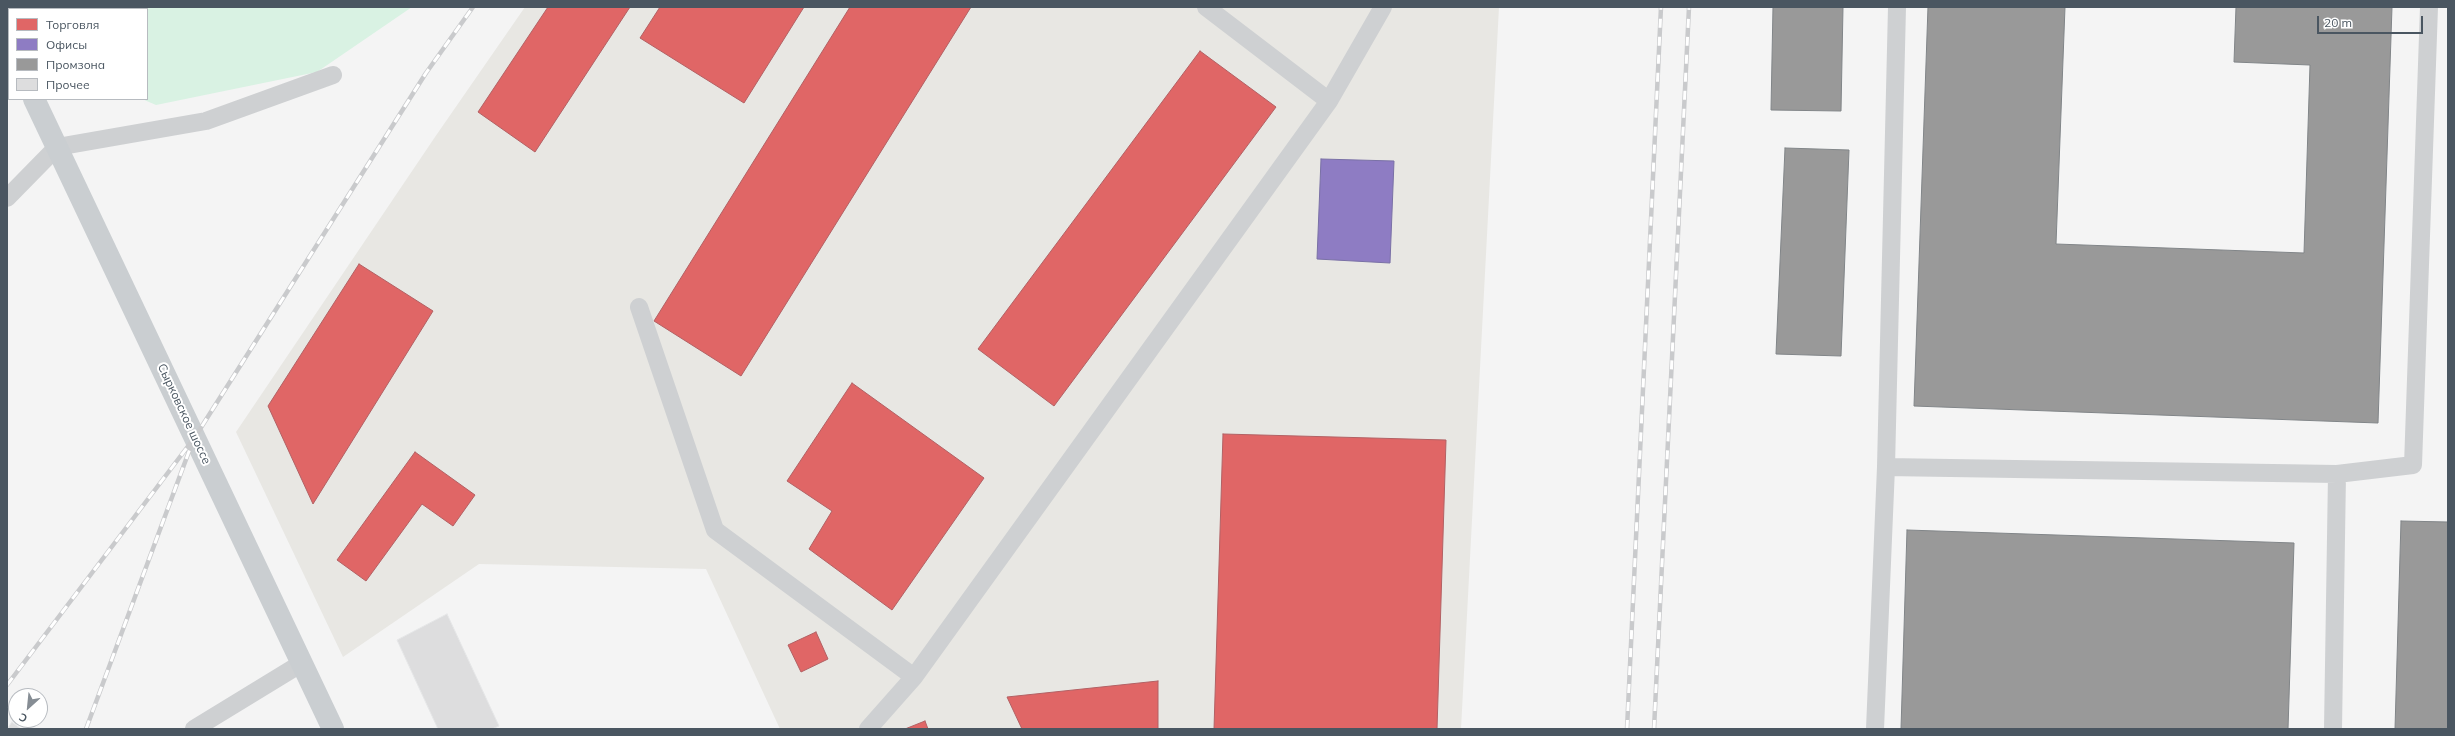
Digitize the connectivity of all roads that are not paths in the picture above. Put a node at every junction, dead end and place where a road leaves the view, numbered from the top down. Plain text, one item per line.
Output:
1 (1206, 7) edge
2 (1383, 7) edge
3 (1897, 7) edge
4 (2429, 7) edge
5 (333, 75) dead end
6 (34, 100) edge
7 (1329, 101) junction
8 (57, 147) junction
9 (7, 198) edge
10 (639, 307) dead end
11 (1886, 467) junction
12 (2337, 474) junction
13 (302, 663) junction
14 (914, 678) junction
15 (194, 729) edge
16 (333, 729) edge
17 (868, 729) edge
18 (1875, 729) edge
19 (2333, 729) edge

1 - 7 lane
2 - 7 lane
3 - 11 lane
4 - 12 lane
5 - 8 lane
6 - 8 main road, Сырковское шоссе
7 - 14 lane
8 - 9 lane
8 - 13 main road, Сырковское шоссе
10 - 14 lane
11 - 12 lane
11 - 18 lane
12 - 19 lane
13 - 15 lane
13 - 16 main road, Сырковское шоссе
14 - 17 lane

